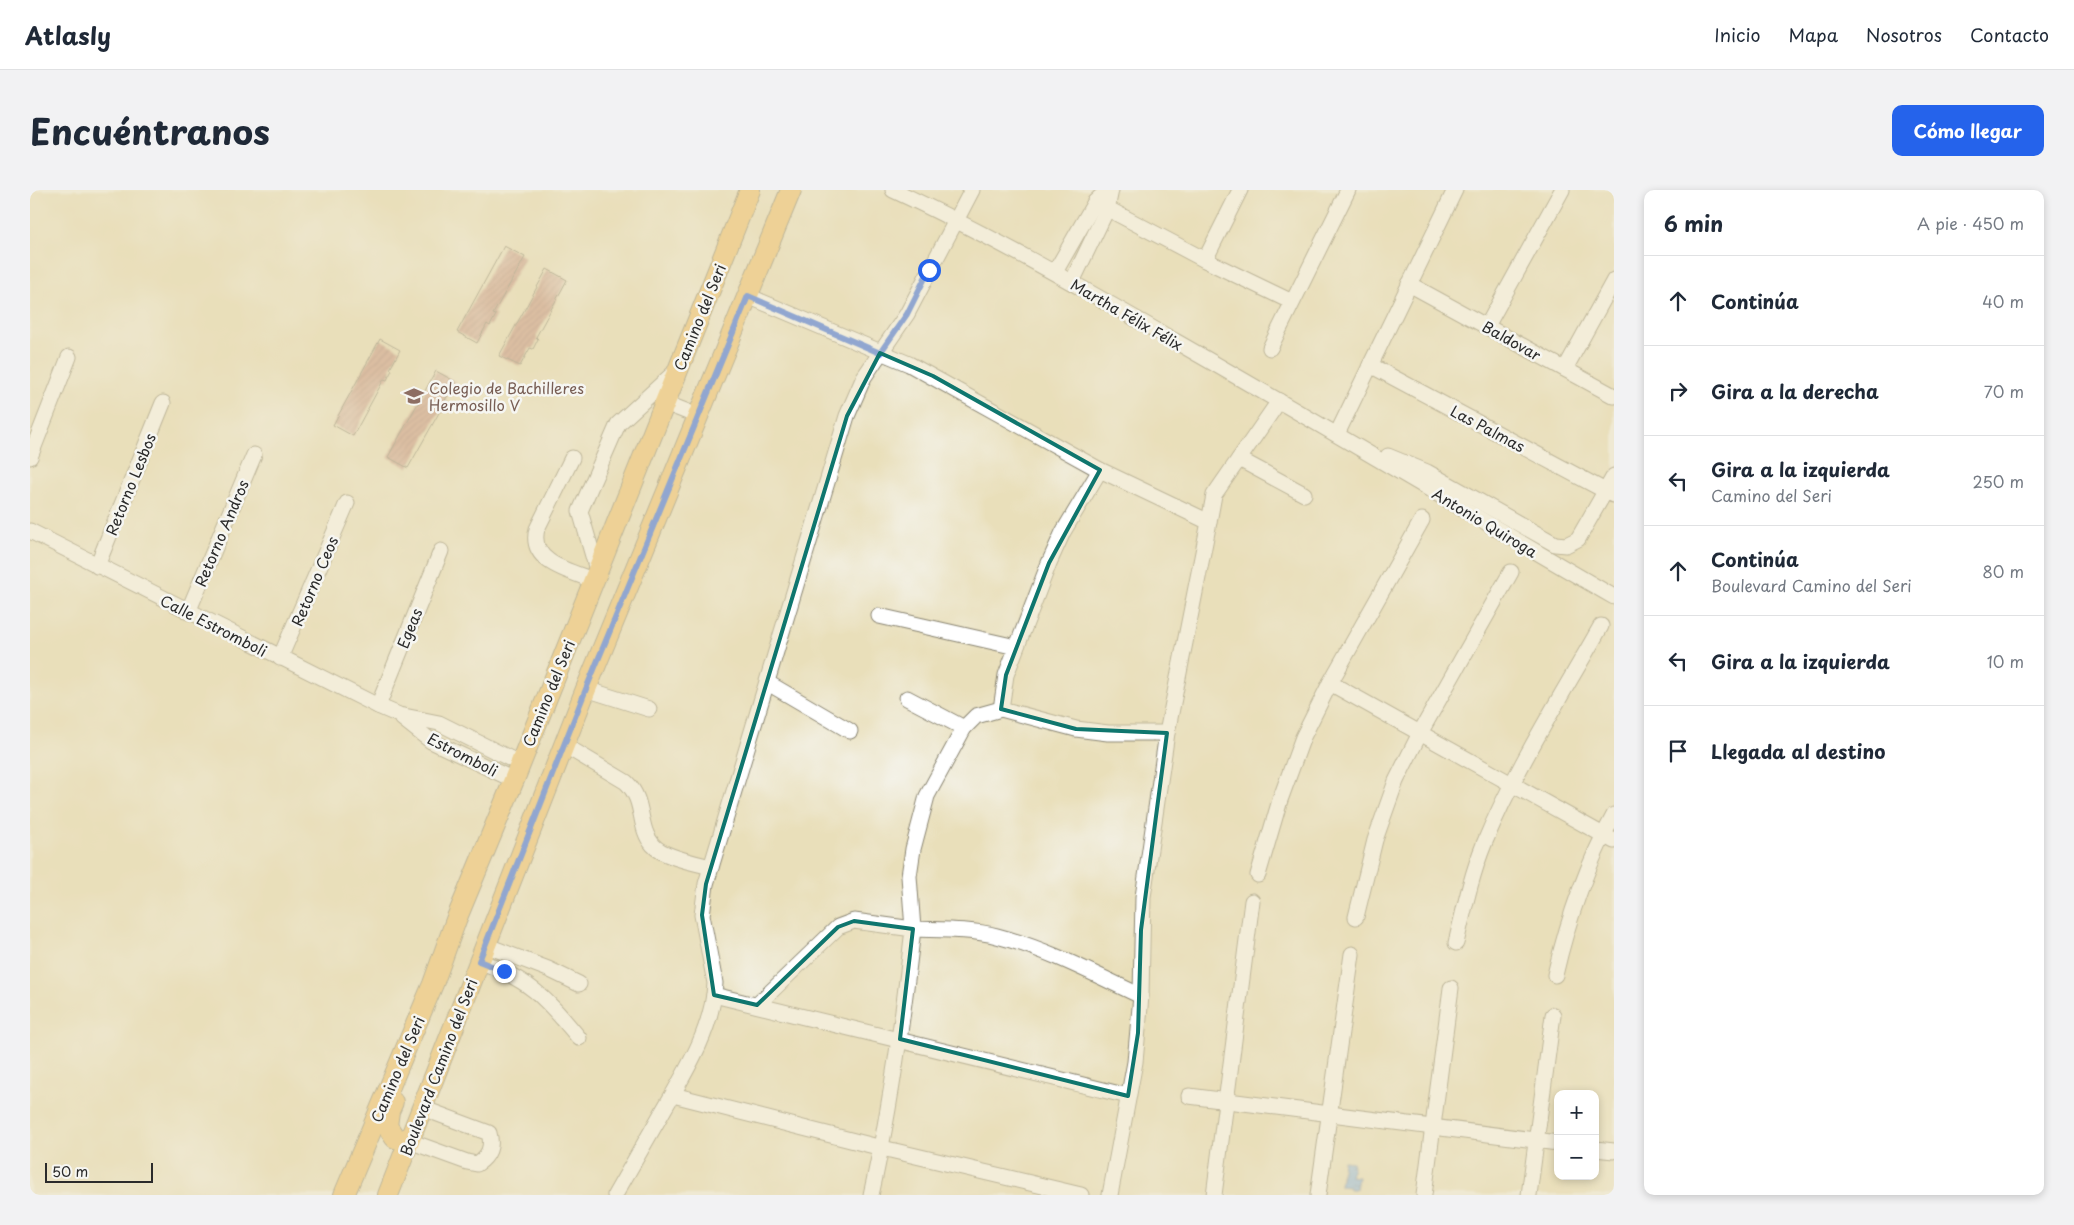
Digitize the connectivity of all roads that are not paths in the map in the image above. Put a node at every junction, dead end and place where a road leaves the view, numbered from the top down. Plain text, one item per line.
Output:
1 (750, 190) edge
2 (790, 190) edge
3 (893, 190) edge
4 (972, 190) edge
5 (1106, 190) edge
6 (1110, 190) edge
7 (1240, 190) edge
8 (1348, 190) edge
9 (1455, 190) edge
10 (1562, 190) edge
11 (1101, 206) junction
12 (957, 219) junction
13 (1205, 260) junction
14 (1055, 272) junction
15 (1614, 280) edge
16 (1072, 282) junction
17 (1409, 284) junction
18 (748, 296) junction
19 (1292, 302) junction
20 (1488, 326) junction
21 (1270, 348) dead end
22 (880, 353) junction
23 (69, 358) dead end
24 (1370, 365) junction
25 (678, 369) junction
26 (1565, 369) junction
27 (1614, 396) edge
28 (1280, 401) junction
29 (162, 402) dead end
30 (665, 403) junction
31 (698, 416) junction
32 (1337, 434) junction
33 (1357, 446) junction
34 (254, 455) dead end
35 (30, 457) edge
36 (572, 458) dead end
37 (1239, 459) junction
38 (1100, 470) junction
39 (1614, 476) edge
40 (1304, 494) dead end
41 (1610, 494) edge
42 (347, 503) dead end
43 (1422, 520) dead end
44 (1209, 522) junction
45 (30, 531) edge
46 (441, 550) dead end
47 (97, 566) junction
48 (1511, 572) dead end
49 (595, 575) junction
50 (1614, 597) edge
51 (188, 612) junction
52 (879, 616) dead end
53 (1601, 626) dead end
54 (1016, 647) junction
55 (280, 658) junction
56 (768, 683) junction
57 (1330, 683) junction
58 (586, 689) junction
59 (907, 698) dead end
60 (378, 706) junction
61 (650, 709) dead end
62 (1001, 710) junction
63 (399, 715) junction
64 (439, 723) junction
65 (964, 728) junction
66 (850, 731) dead end
67 (1167, 733) junction
68 (1420, 733) junction
69 (431, 741) junction
70 (564, 744) junction
71 (518, 772) junction
72 (1512, 784) junction
73 (1614, 815) edge
74 (1609, 838) edge
75 (711, 868) junction
76 (1258, 875) dead end
77 (1252, 901) dead end
78 (1356, 917) dead end
79 (913, 929) junction
80 (1456, 943) dead end
81 (482, 953) junction
82 (1352, 954) dead end
83 (1555, 975) dead end
84 (433, 984) junction
85 (579, 984) dead end
86 (1452, 988) dead end
87 (714, 994) junction
88 (1141, 996) junction
89 (757, 1005) junction
90 (1553, 1015) dead end
91 (579, 1038) dead end
92 (900, 1039) junction
93 (673, 1095) junction
94 (1128, 1096) junction
95 (1190, 1096) dead end
96 (1226, 1101) junction
97 (422, 1108) junction
98 (1331, 1113) junction
99 (1434, 1127) junction
100 (1537, 1140) junction
101 (409, 1141) junction
102 (1554, 1142) edge
103 (882, 1148) junction
104 (1599, 1149) edge
105 (1614, 1152) edge
106 (344, 1195) edge
107 (388, 1195) edge
108 (615, 1195) edge
109 (871, 1195) edge
110 (1081, 1195) edge
111 (1110, 1195) edge
112 (1214, 1195) edge
113 (1318, 1195) edge
114 (1424, 1195) edge
115 (1529, 1195) edge

1 - 25 main road, Camino del Seri
2 - 18 main road
3 - 12 street, Martha Félix Félix
4 - 12 street
5 - 11 street
6 - 11 street
7 - 13 street
8 - 19 street
9 - 17 street
10 - 20 street
11 - 13 street
11 - 14 street
11 - 16 street
12 - 14 street, Martha Félix Félix
12 - 22 street
13 - 19 street
14 - 16 street, Martha Félix Félix
15 - 26 street
16 - 28 street, Martha Félix Félix
17 - 20 street, Baldovar
17 - 24 street
18 - 22 street
18 - 31 main road
19 - 21 street
20 - 26 street, Baldovar
22 - 38 street
22 - 56 street
23 - 35 street
24 - 32 street
24 - 41 street, Las Palmas
25 - 30 main road, Camino del Seri
25 - 49 street
26 - 27 street, Baldovar
28 - 32 street, Martha Félix Félix
28 - 37 street
29 - 47 street, Retorno Lesbos
30 - 31 street
30 - 49 main road, Camino del Seri
31 - 58 main road
32 - 33 street, Martha Félix Félix
33 - 41 street
33 - 50 street, Antonio Quiroga
34 - 51 street, Retorno Andros
36 - 49 street
37 - 40 street
37 - 44 street
38 - 44 street
38 - 54 street
39 - 41 street
42 - 55 street, Retorno Ceos
43 - 57 street
44 - 67 street
45 - 47 street, Calle Estromboli
46 - 60 street, Egeas
47 - 51 street, Calle Estromboli
48 - 68 street
49 - 71 main road, Camino del Seri
51 - 55 street, Calle Estromboli
52 - 54 street
53 - 72 street
54 - 62 street
55 - 60 street, Calle Estromboli
56 - 66 street
56 - 75 street
57 - 68 street
57 - 76 street
58 - 61 street
58 - 70 main road
59 - 65 street
60 - 63 street, Calle Estromboli
62 - 65 street
62 - 67 street
63 - 64 street, Estromboli
63 - 69 street, Estromboli
64 - 69 street
64 - 71 street, Estromboli
65 - 79 street
67 - 88 street
68 - 72 street
68 - 78 street
69 - 71 street, Estromboli
70 - 75 street
70 - 81 main road, Boulevard Camino del Seri
71 - 84 main road, Camino del Seri
72 - 74 street
72 - 80 street
73 - 74 street
74 - 83 street
75 - 87 street
77 - 96 street
79 - 88 street
79 - 89 street
79 - 92 street
81 - 85 street
81 - 91 street
81 - 97 main road, Boulevard Camino del Seri
82 - 98 street
84 - 101 main road
84 - 106 main road, Camino del Seri
86 - 99 street
87 - 89 street
87 - 93 street
88 - 94 street
89 - 92 street
90 - 100 street
92 - 94 street
92 - 103 street
93 - 103 street
93 - 108 street
94 - 111 street
95 - 96 street
96 - 98 street
96 - 112 street
97 - 101 main road, Boulevard Camino del Seri
97 - 101 street
98 - 99 street
98 - 113 street
99 - 100 street
99 - 114 street
100 - 102 street
100 - 115 street
101 - 107 main road, Boulevard Camino del Seri
103 - 109 street
103 - 110 street
104 - 105 street

